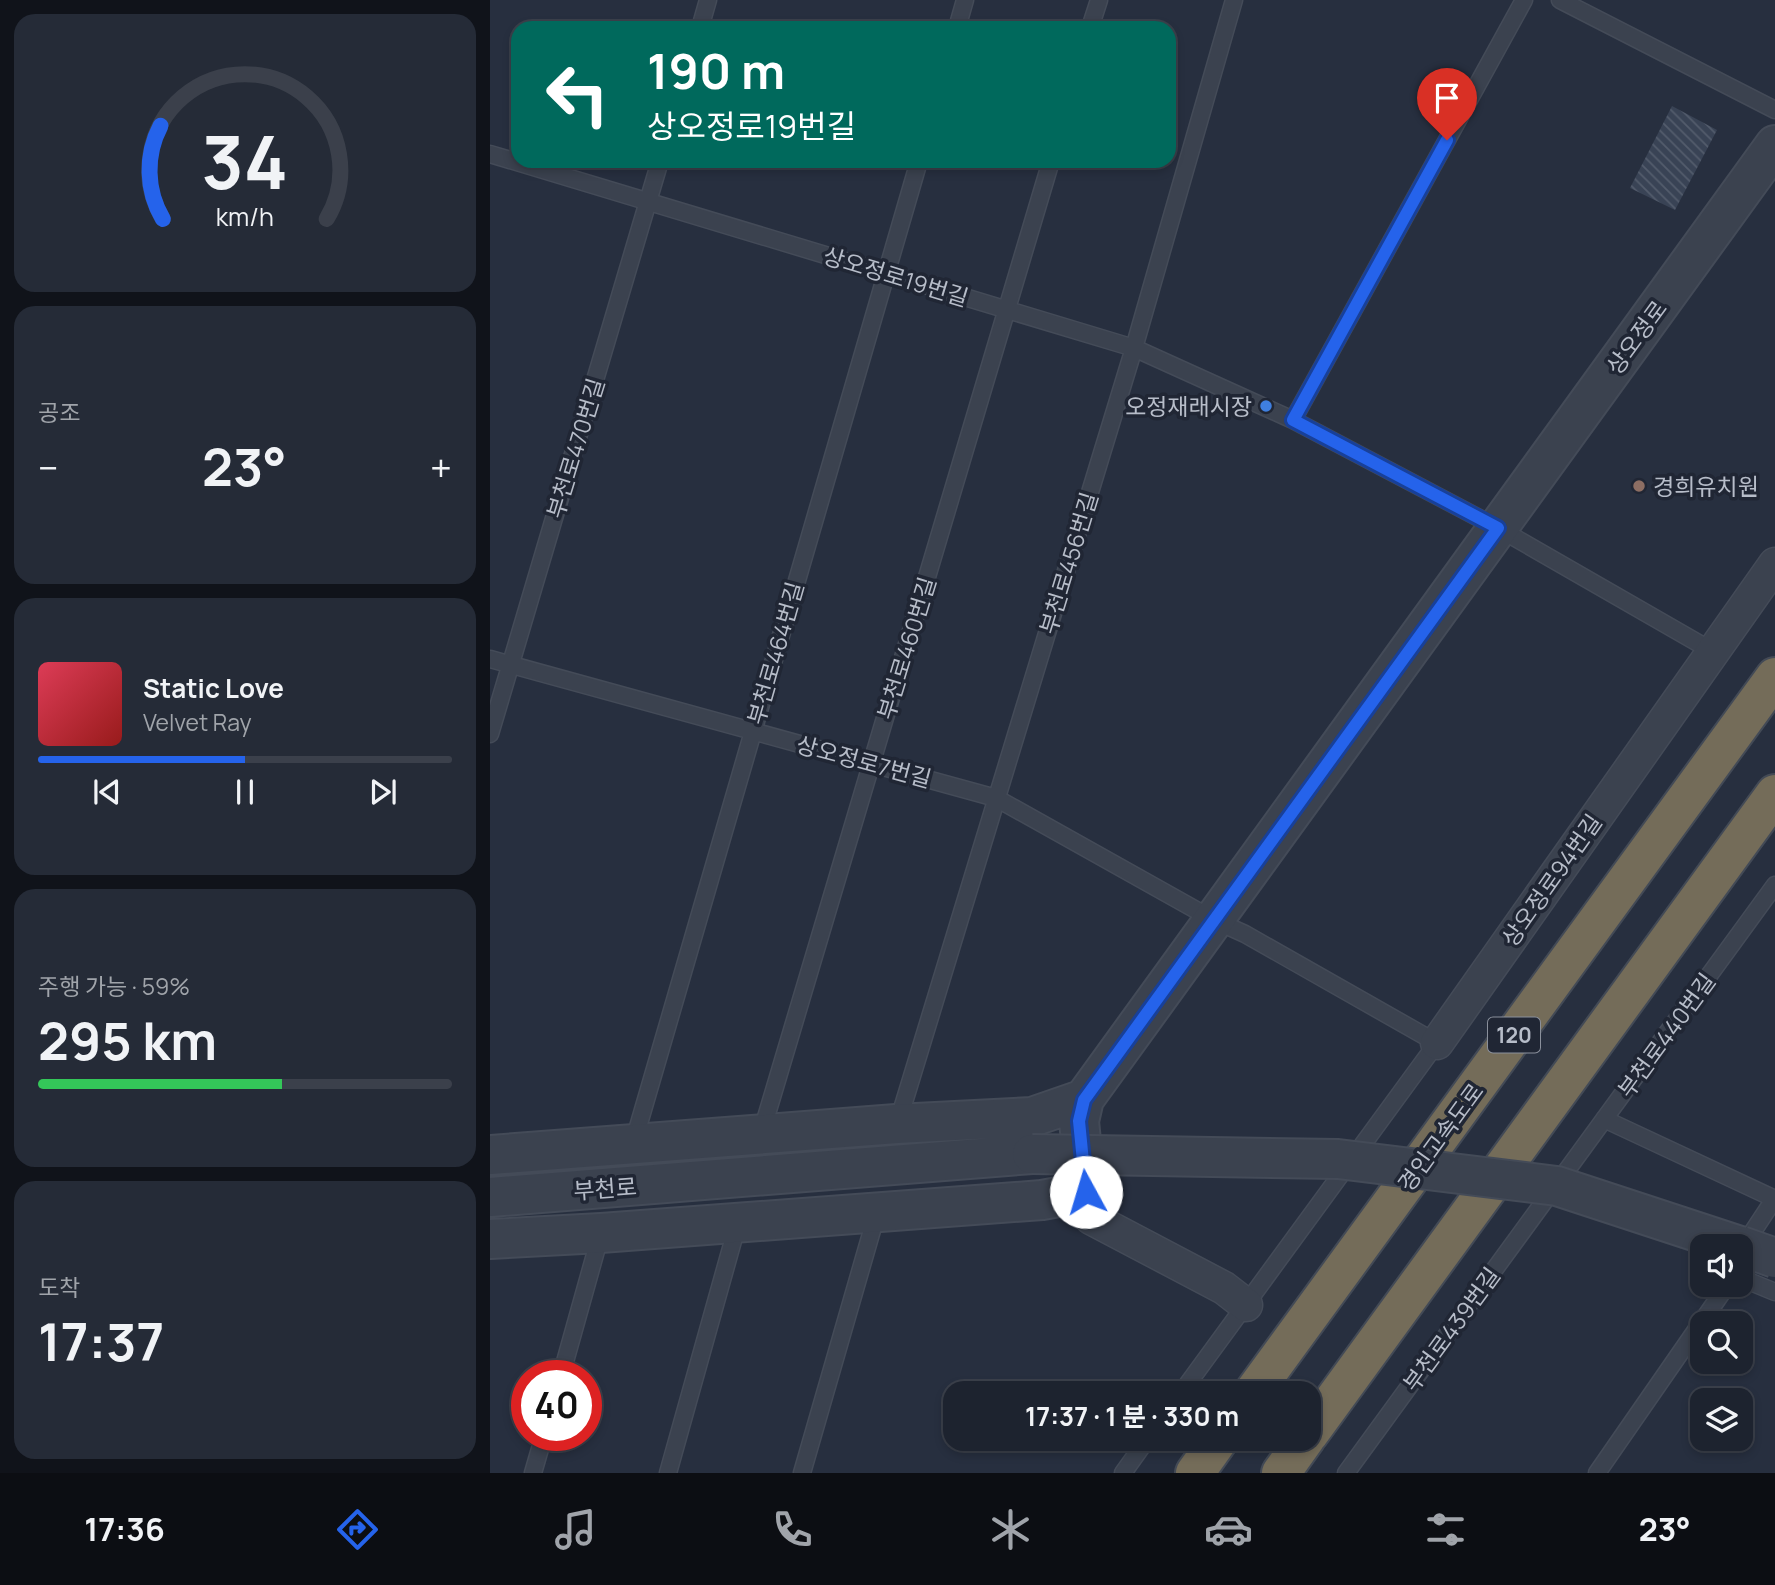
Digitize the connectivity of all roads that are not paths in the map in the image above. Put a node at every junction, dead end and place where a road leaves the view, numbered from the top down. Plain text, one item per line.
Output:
1 (708, 0) edge
2 (965, 0) edge
3 (1098, 0) edge
4 (1234, 0) edge
5 (1524, 0) edge
6 (1560, 0) edge
7 (702, 21) edge
8 (959, 21) edge
9 (1092, 21) edge
10 (1775, 110) edge
11 (1775, 145) edge
12 (490, 154) edge
13 (511, 160) edge
14 (536, 168) edge
15 (658, 168) edge
16 (917, 168) edge
17 (1049, 168) edge
18 (648, 202) junction
19 (886, 272) junction
20 (1006, 309) junction
21 (1134, 348) junction
22 (1293, 420) junction
23 (1498, 528) junction
24 (1775, 564) edge
25 (1712, 651) junction
26 (490, 659) edge
27 (511, 665) junction
28 (1775, 677) edge
29 (753, 731) junction
30 (490, 734) edge
31 (871, 763) junction
32 (1775, 794) edge
33 (996, 798) junction
34 (1775, 885) edge
35 (1214, 920) junction
36 (1437, 1043) junction
37 (1084, 1100) junction
38 (1604, 1119) junction
39 (897, 1124) junction
40 (761, 1134) junction
41 (630, 1144) junction
42 (490, 1155) edge
43 (1556, 1185) joint
44 (490, 1197) edge
45 (1775, 1198) edge
46 (1088, 1205) junction
47 (877, 1213) junction
48 (738, 1223) junction
49 (601, 1233) junction
50 (1702, 1234) edge
51 (1750, 1234) edge
52 (490, 1238) edge
53 (1753, 1251) edge
54 (1775, 1258) edge
55 (1753, 1284) edge
56 (1775, 1292) edge
57 (1719, 1297) edge
58 (1245, 1305) junction
59 (565, 1360) edge
60 (1190, 1381) edge
61 (1262, 1381) edge
62 (1321, 1417) edge
63 (539, 1451) edge
64 (1139, 1451) edge
65 (1211, 1451) edge
66 (1296, 1451) edge
67 (533, 1473) edge
68 (668, 1473) edge
69 (802, 1473) edge
70 (1123, 1473) edge
71 (1195, 1473) edge
72 (1281, 1473) edge
73 (1347, 1473) edge
74 (1597, 1473) edge

1 - 7 lane
2 - 8 lane
3 - 9 lane
4 - 21 lane, 부천로456번길
5 - 22 lane
6 - 10 lane
11 - 23 street, 상오정로
12 - 13 lane, 상오정로19번길
14 - 18 lane, 상오정로19번길
15 - 18 lane, 부천로470번길
16 - 19 lane, 부천로464번길
17 - 20 lane, 부천로460번길
18 - 19 lane, 상오정로19번길
18 - 27 lane, 부천로470번길
19 - 20 lane, 상오정로19번길
19 - 29 lane, 부천로464번길
20 - 21 lane, 상오정로19번길
20 - 31 lane, 부천로460번길
21 - 22 lane, 상오정로19번길
21 - 33 lane, 부천로456번길
22 - 23 lane, 상오정로19번길
23 - 25 lane
23 - 35 street, 상오정로
24 - 25 street, 상오정로94번길
25 - 36 street, 상오정로94번길
26 - 27 lane, 상오정로7번길
27 - 29 lane, 상오정로7번길
27 - 30 lane, 부천로470번길
28 - 61 highway, 경인고속도로 / 120
29 - 31 lane, 상오정로7번길
29 - 41 lane, 부천로464번길
31 - 33 lane, 상오정로7번길
31 - 40 lane, 부천로460번길
32 - 62 highway
33 - 35 lane, 상오정로7번길
33 - 39 lane, 부천로456번길
34 - 38 lane, 부천로440번길
35 - 36 lane, 상오정로7번길
35 - 37 street, 상오정로
36 - 58 lane, 상오정로94번길
37 - 39 street
37 - 46 street, 상오정로
38 - 43 lane, 부천로440번길
38 - 45 lane
39 - 40 street
40 - 41 street
41 - 42 street
43 - 73 lane, 부천로439번길
44 - 50 street, 부천로, bridge
45 - 51 lane
46 - 47 street
46 - 58 street
47 - 48 street
47 - 69 lane
48 - 49 street
48 - 68 lane
49 - 52 street
49 - 59 lane
53 - 54 street, 부천로, bridge
55 - 56 lane
57 - 74 lane
58 - 60 lane, 상오정로94번길
63 - 67 lane
64 - 70 lane
65 - 71 highway
66 - 72 highway

